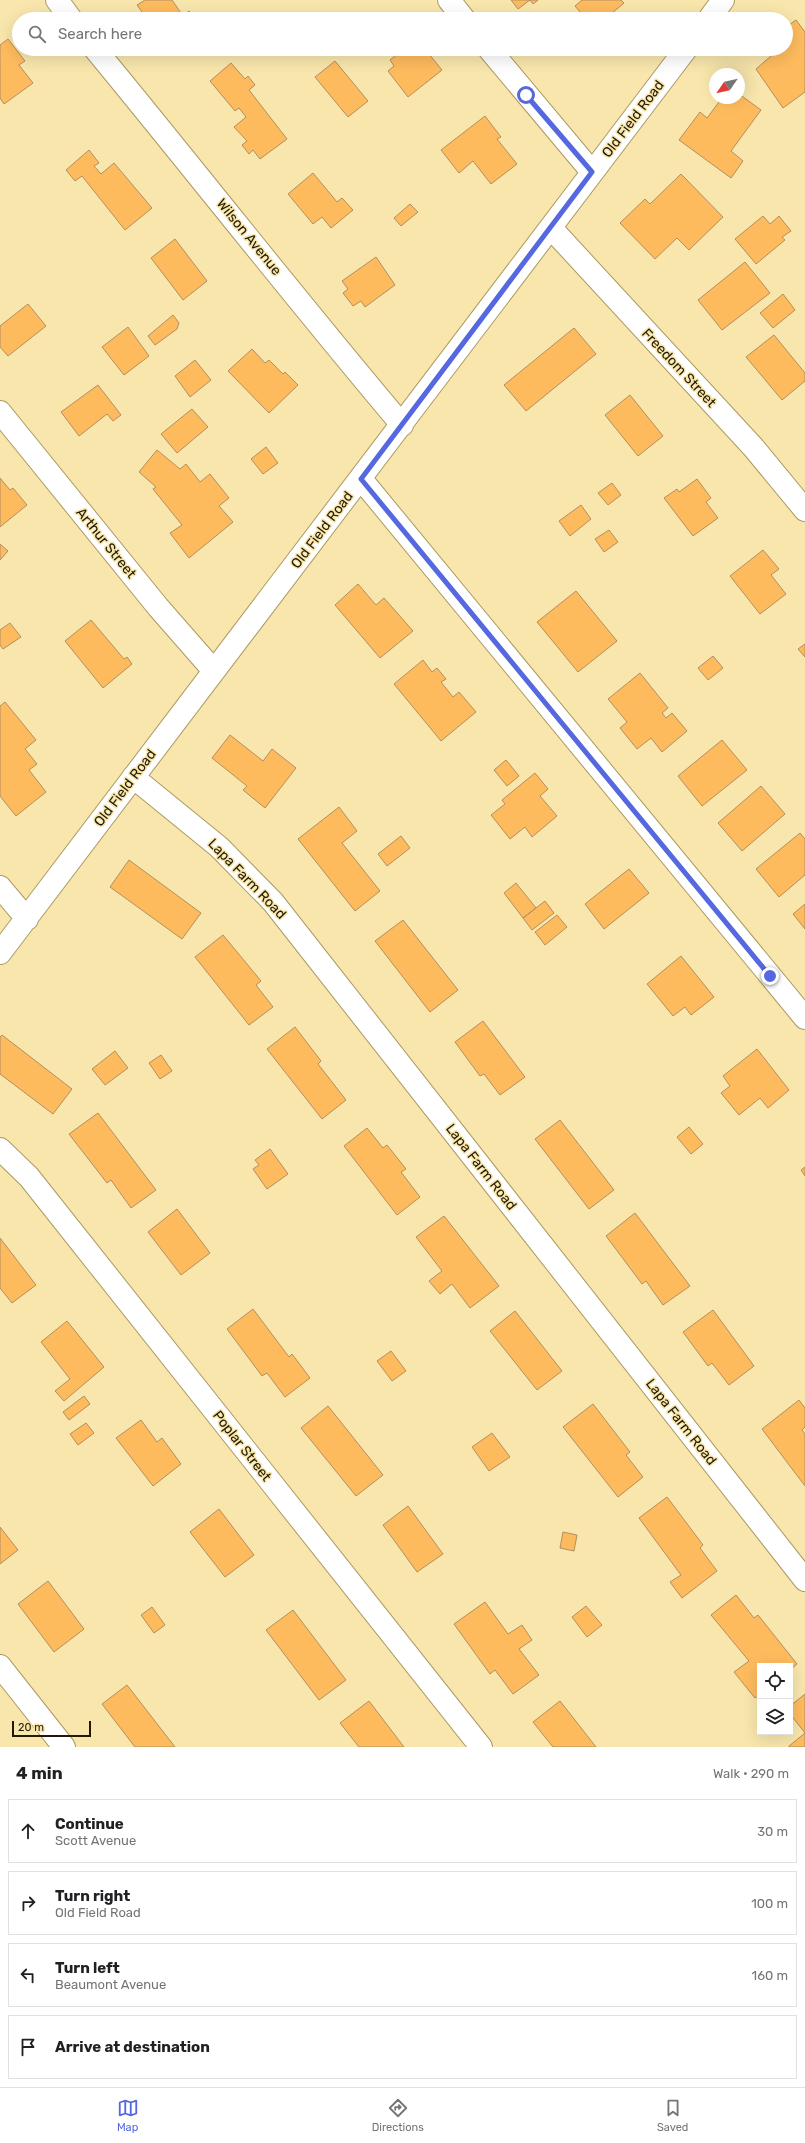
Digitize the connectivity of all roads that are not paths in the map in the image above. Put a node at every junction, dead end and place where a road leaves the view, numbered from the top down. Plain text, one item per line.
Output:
1 (56, 0) edge
2 (449, 0) edge
3 (723, 0) edge
4 (66, 12) edge
5 (458, 12) edge
6 (714, 12) edge
7 (102, 56) edge
8 (495, 56) edge
9 (681, 56) edge
10 (592, 172) junction
11 (551, 228) junction
12 (0, 412) edge
13 (402, 424) junction
14 (361, 479) junction
15 (805, 510) edge
16 (214, 671) junction
17 (134, 777) junction
18 (0, 887) edge
19 (27, 919) junction
20 (0, 954) edge
21 (805, 1018) edge
22 (0, 1149) edge
23 (805, 1580) edge
24 (0, 1666) edge
25 (64, 1747) edge
26 (481, 1747) edge

1 - 4 street
2 - 5 street
3 - 6 street
7 - 13 street, Wilson Avenue
8 - 10 street
9 - 10 street, Old Field Road
10 - 11 street, Old Field Road
11 - 13 street, Old Field Road
11 - 15 street, Freedom Street
12 - 16 street, Arthur Street
13 - 14 street, Old Field Road
14 - 16 street, Old Field Road
14 - 21 street
16 - 17 street, Old Field Road
17 - 19 street, Old Field Road
17 - 23 street, Lapa Farm Road
18 - 19 street
19 - 20 street, Old Field Road
22 - 26 street, Poplar Street
24 - 25 street

